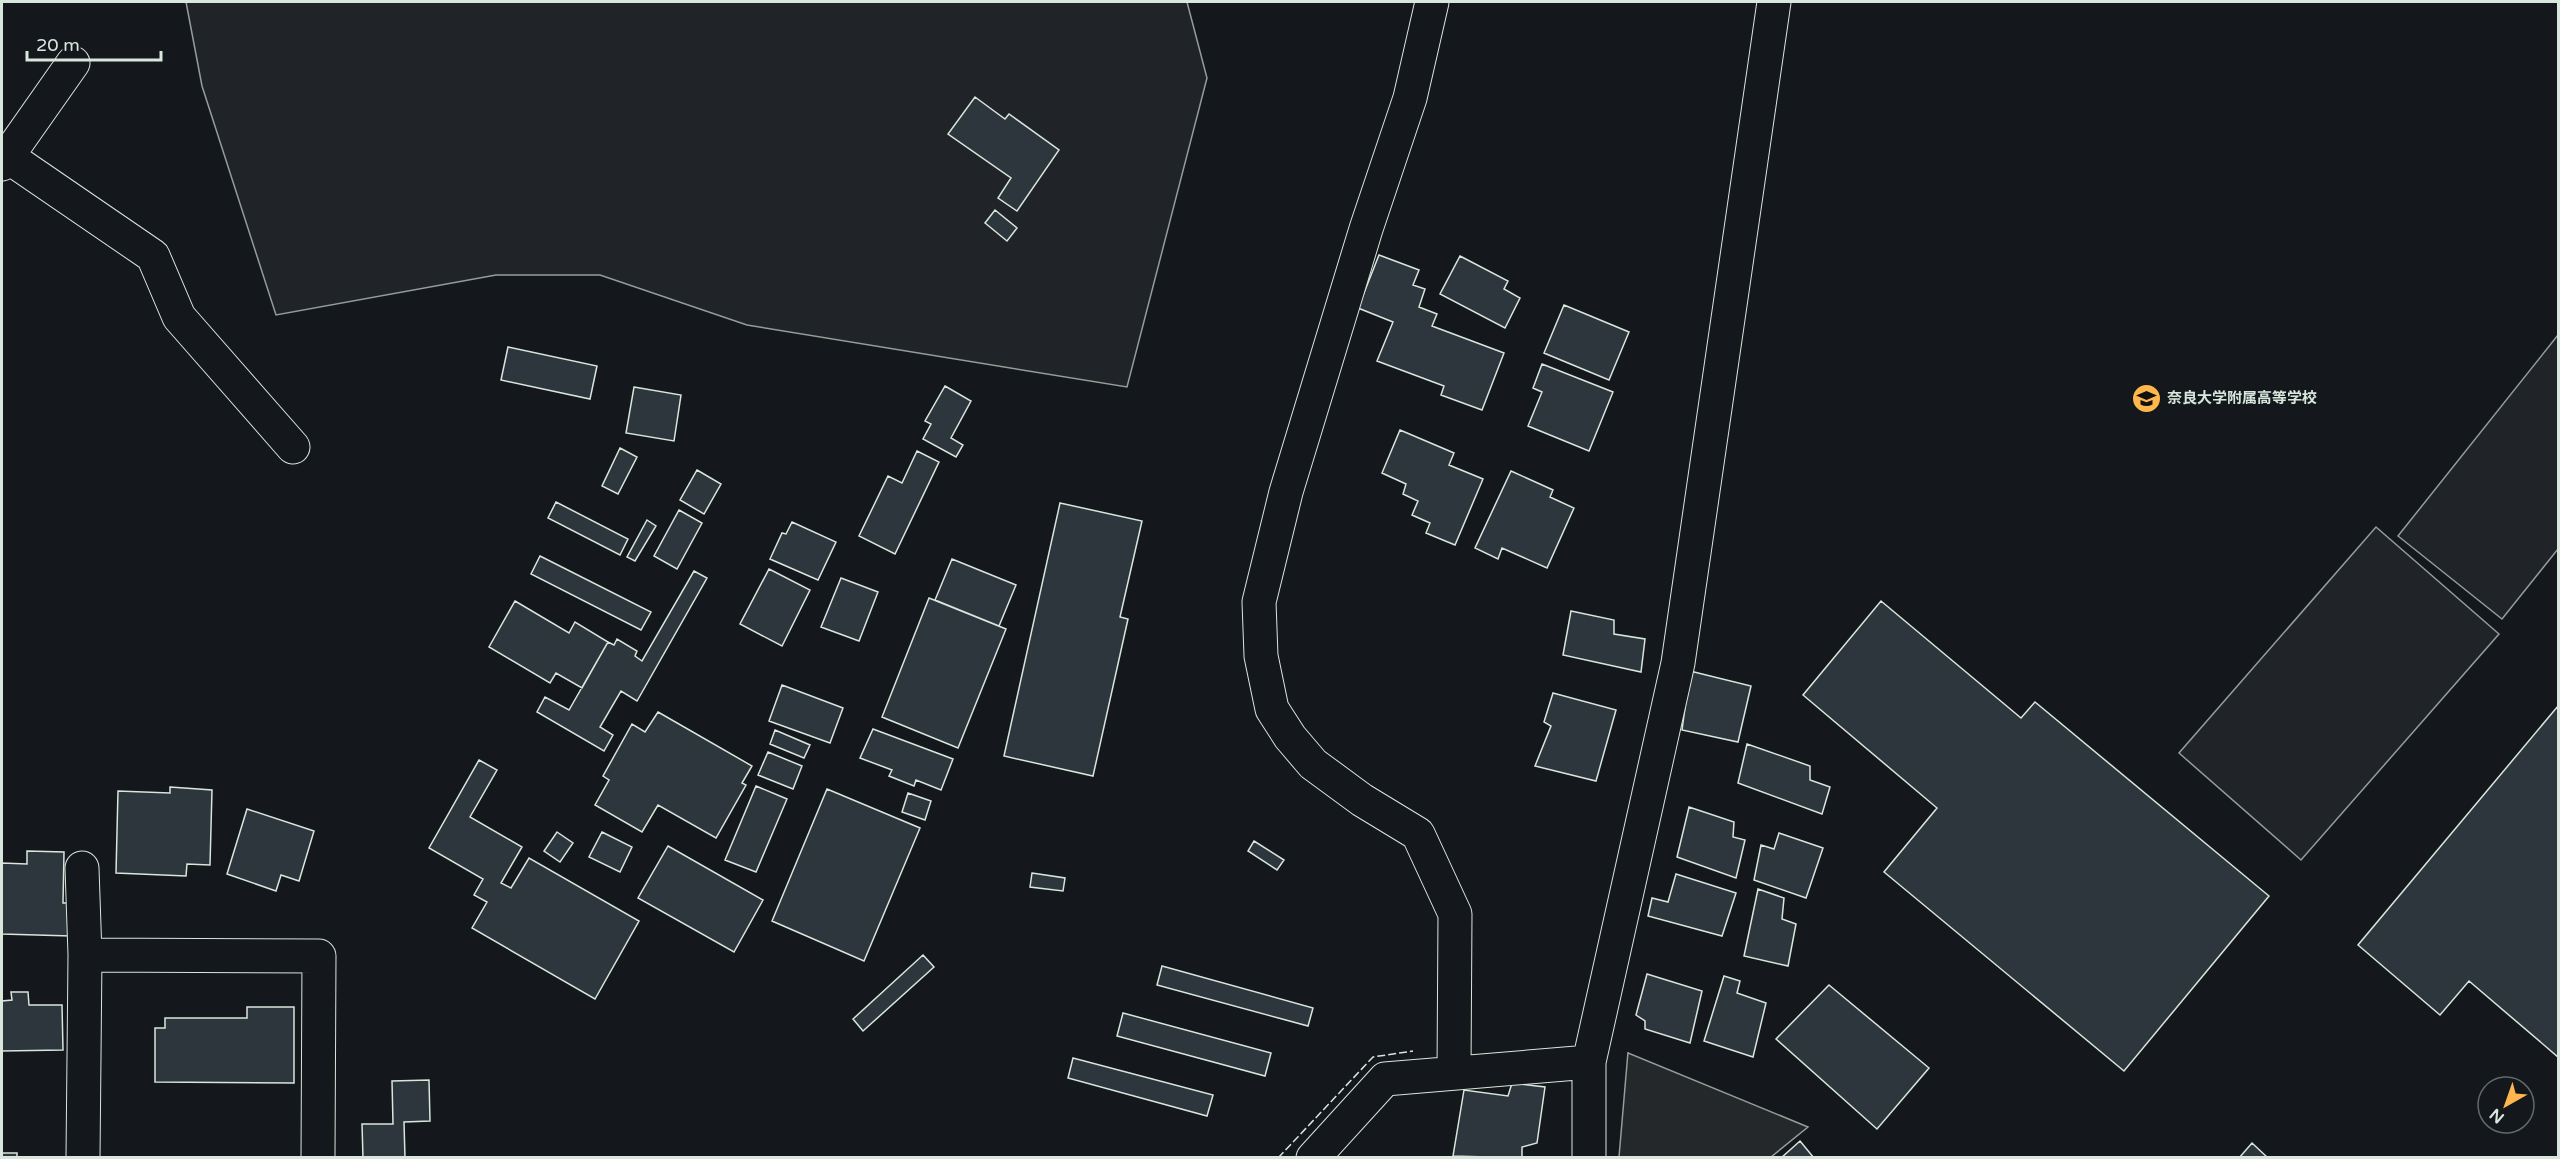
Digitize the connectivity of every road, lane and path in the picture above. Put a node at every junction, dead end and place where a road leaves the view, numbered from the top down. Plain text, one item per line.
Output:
1 (1432, 2) edge
2 (1774, 2) edge
3 (73, 63) dead end
4 (4, 160) edge
5 (293, 447) dead end
6 (82, 868) dead end
7 (85, 955) junction
8 (1589, 1062) junction
9 (1454, 1073) junction
10 (83, 1158) edge
11 (318, 1158) edge
12 (1313, 1158) edge
13 (1589, 1158) edge

1 - 9 street
2 - 8 street
3 - 4 street
4 - 5 street
6 - 7 street
7 - 10 street
7 - 11 street
8 - 9 street
8 - 13 street
9 - 12 street

